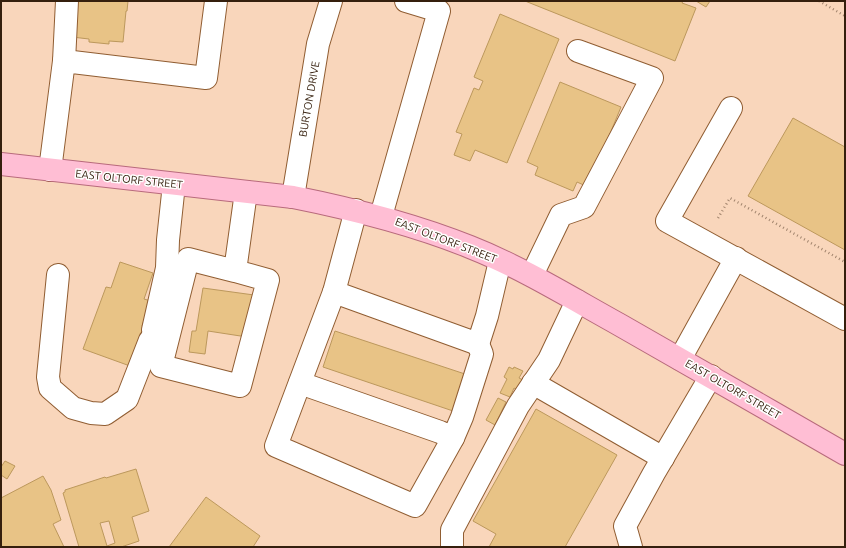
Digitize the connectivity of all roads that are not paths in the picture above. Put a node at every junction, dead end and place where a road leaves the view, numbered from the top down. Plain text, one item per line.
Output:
1 (67, 1) edge
2 (216, 1) edge
3 (331, 1) edge
4 (406, 1) edge
5 (578, 51) dead end
6 (64, 61) junction
7 (732, 108) dead end
8 (1, 164) edge
9 (50, 170) junction
10 (174, 184) junction
11 (246, 192) junction
12 (293, 197) junction
13 (356, 210) junction
14 (381, 216) junction
15 (736, 258) junction
16 (500, 261) junction
17 (235, 271) junction
18 (58, 275) dead end
19 (532, 275) junction
20 (334, 292) junction
21 (577, 301) junction
22 (845, 319) edge
23 (478, 344) junction
24 (680, 359) junction
25 (711, 376) junction
26 (300, 383) junction
27 (533, 383) junction
28 (453, 438) junction
29 (845, 454) edge
30 (663, 458) junction
31 (452, 547) edge
32 (630, 547) edge

1 - 6 street
2 - 6 street
3 - 12 street, BURTON DRIVE
4 - 14 street
5 - 19 street
6 - 9 street
7 - 15 street
8 - 9 main road, EAST OLTORF STREET
9 - 10 main road, EAST OLTORF STREET
10 - 11 main road, EAST OLTORF STREET
10 - 18 street
11 - 12 main road, EAST OLTORF STREET
11 - 17 street
12 - 13 main road, EAST OLTORF STREET
13 - 14 main road, EAST OLTORF STREET
13 - 20 street
14 - 16 main road, EAST OLTORF STREET
15 - 22 street
15 - 24 street
16 - 19 main road, EAST OLTORF STREET
16 - 23 street
17 - 17 street
19 - 21 main road, EAST OLTORF STREET
20 - 23 street
20 - 26 street
21 - 24 main road, EAST OLTORF STREET
21 - 27 street
23 - 28 street
24 - 25 main road, EAST OLTORF STREET
25 - 29 main road, EAST OLTORF STREET
25 - 30 street
26 - 28 street
26 - 28 street
27 - 30 street
27 - 31 street
30 - 32 street

